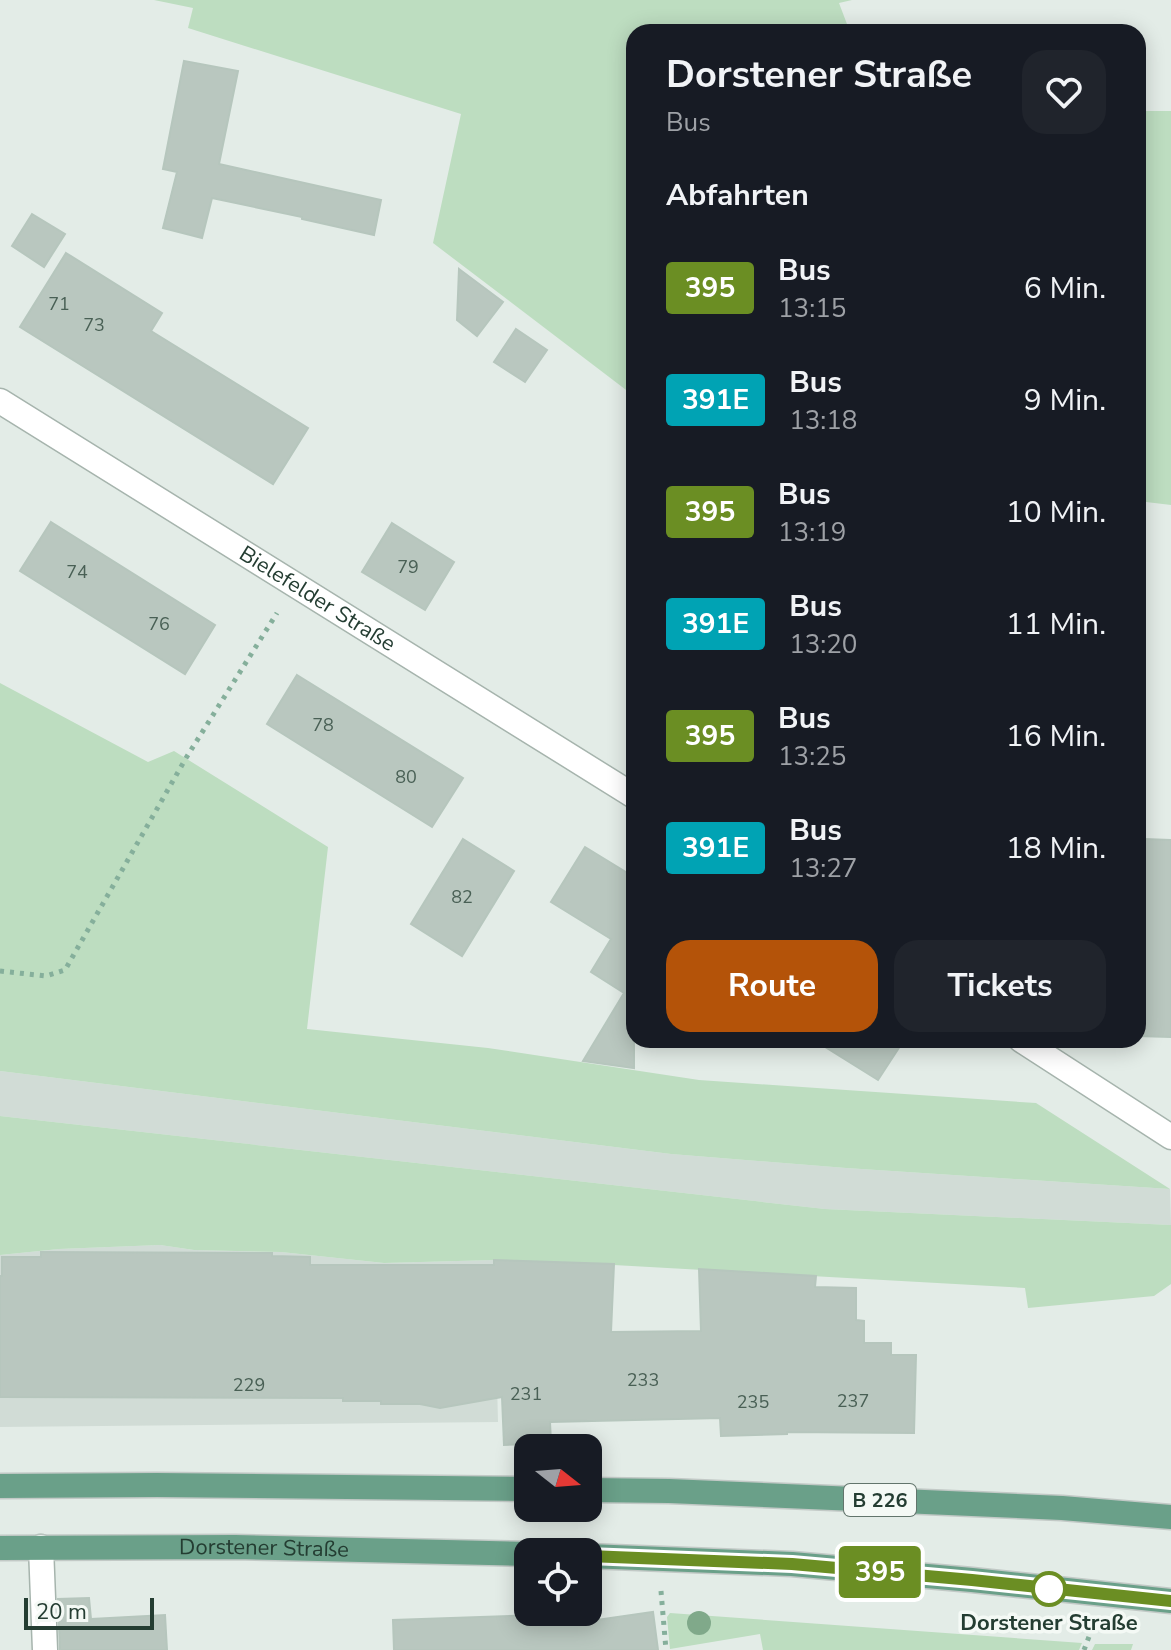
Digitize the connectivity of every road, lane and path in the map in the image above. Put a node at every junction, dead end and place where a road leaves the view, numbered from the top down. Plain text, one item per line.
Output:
1 (0, 401) edge
2 (295, 585) junction
3 (626, 791) edge
4 (0, 971) edge
5 (1033, 1048) edge
6 (1171, 1137) edge
7 (0, 1486) edge
8 (514, 1489) edge
9 (602, 1490) edge
10 (1171, 1517) edge
11 (41, 1547) junction
12 (0, 1548) edge
13 (514, 1554) edge
14 (602, 1556) edge
15 (658, 1558) junction
16 (1171, 1601) edge
17 (45, 1650) edge
18 (666, 1650) edge

1 - 2 street, Bielefelder Straße
2 - 3 street, Bielefelder Straße
2 - 4 path
5 - 6 street
7 - 8 main road
9 - 10 main road, B 226
11 - 12 main road, Dorstener Straße
11 - 13 main road, Dorstener Straße
11 - 17 street
14 - 15 main road
15 - 16 main road
15 - 18 path

